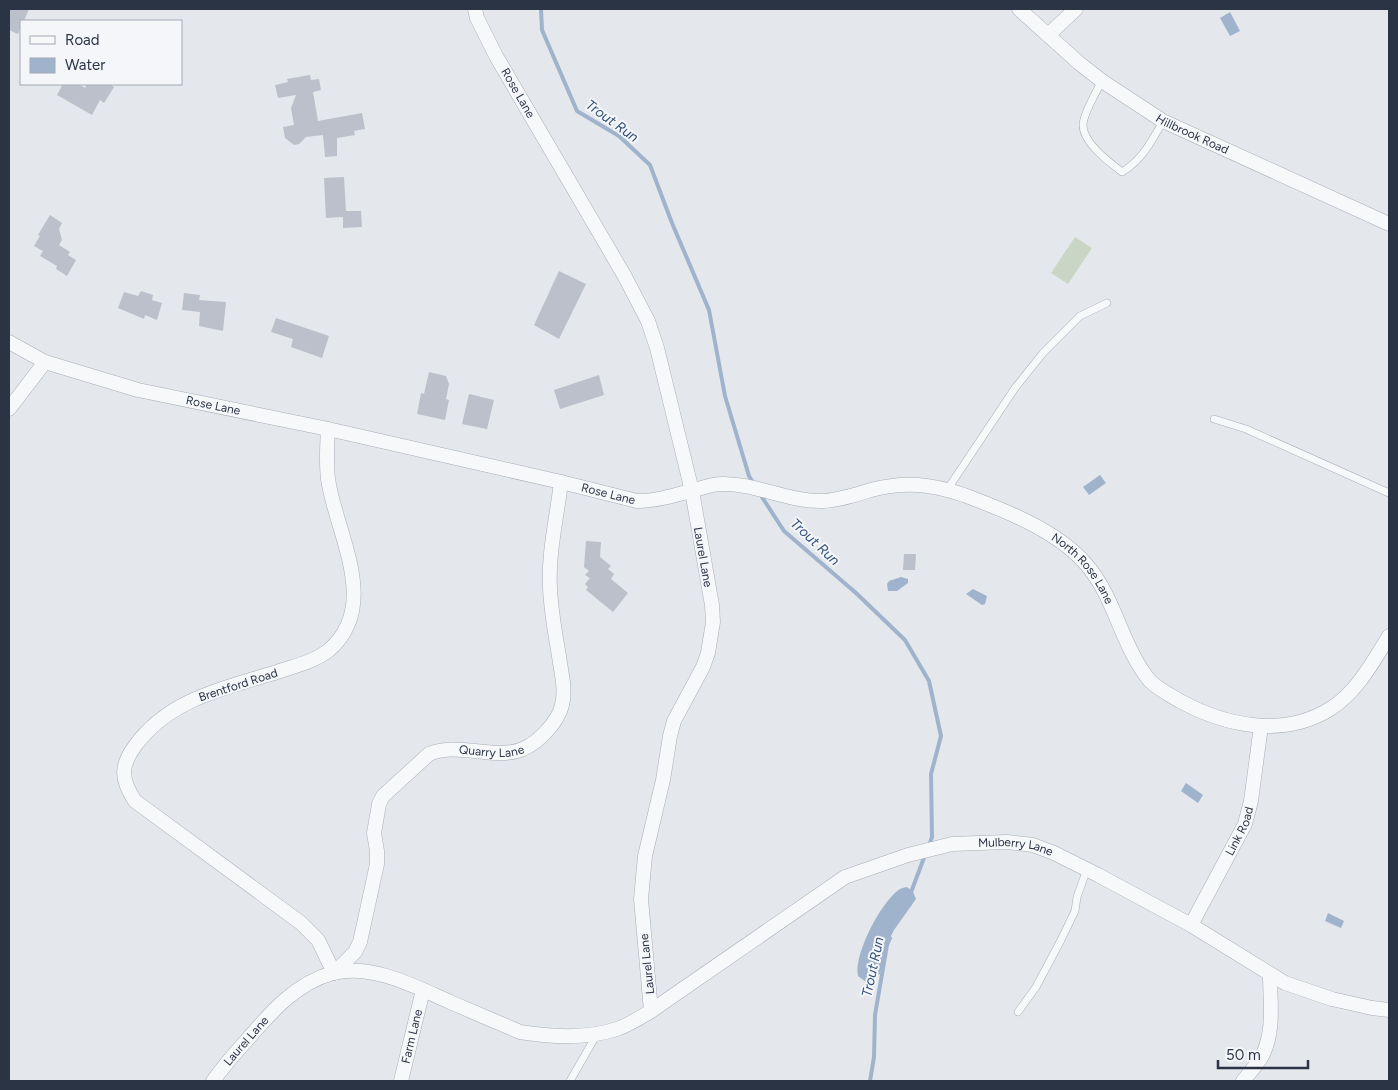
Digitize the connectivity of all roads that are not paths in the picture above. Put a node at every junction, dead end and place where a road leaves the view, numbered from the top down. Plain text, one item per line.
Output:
1 (475, 9) edge
2 (1019, 9) edge
3 (1076, 9) edge
4 (1048, 36) junction
5 (1102, 81) junction
6 (1163, 121) junction
7 (1389, 224) edge
8 (1107, 303) dead end
9 (9, 342) edge
10 (45, 362) junction
11 (9, 409) edge
12 (1214, 419) dead end
13 (328, 429) junction
14 (561, 482) junction
15 (946, 490) junction
16 (692, 491) junction
17 (1389, 493) edge
18 (1389, 636) edge
19 (1260, 726) junction
20 (1087, 870) junction
21 (1191, 925) junction
22 (334, 973) junction
23 (1270, 974) junction
24 (423, 990) junction
25 (1389, 1010) edge
26 (652, 1011) junction
27 (1018, 1012) dead end
28 (597, 1034) junction
29 (213, 1081) edge
30 (401, 1081) edge
31 (570, 1081) edge
32 (1243, 1081) edge

1 - 16 street, Rose Lane
2 - 4 street, Hillbrook Road
3 - 4 street
4 - 5 street, Hillbrook Road
5 - 6 street, Hillbrook Road
5 - 6 lane
6 - 7 street, Hillbrook Road
8 - 15 lane
9 - 10 street, Rose Lane
10 - 11 street
10 - 13 street, Rose Lane
12 - 17 lane
13 - 14 street, Rose Lane
13 - 22 street, Brentford Road
14 - 16 street, Rose Lane
14 - 22 street, Quarry Lane
15 - 16 street, North Rose Lane
15 - 19 street, North Rose Lane
16 - 26 street, Laurel Lane
18 - 19 street, North Rose Lane
19 - 21 street, Link Road
20 - 21 street, Mulberry Lane
20 - 26 street, Mulberry Lane
20 - 27 lane
21 - 23 street, Mulberry Lane
22 - 24 street, Laurel Lane
22 - 29 street, Laurel Lane
23 - 25 street, Mulberry Lane
23 - 32 street
24 - 28 street, Laurel Lane
24 - 30 street, Farm Lane
26 - 28 street, Laurel Lane
28 - 31 lane

